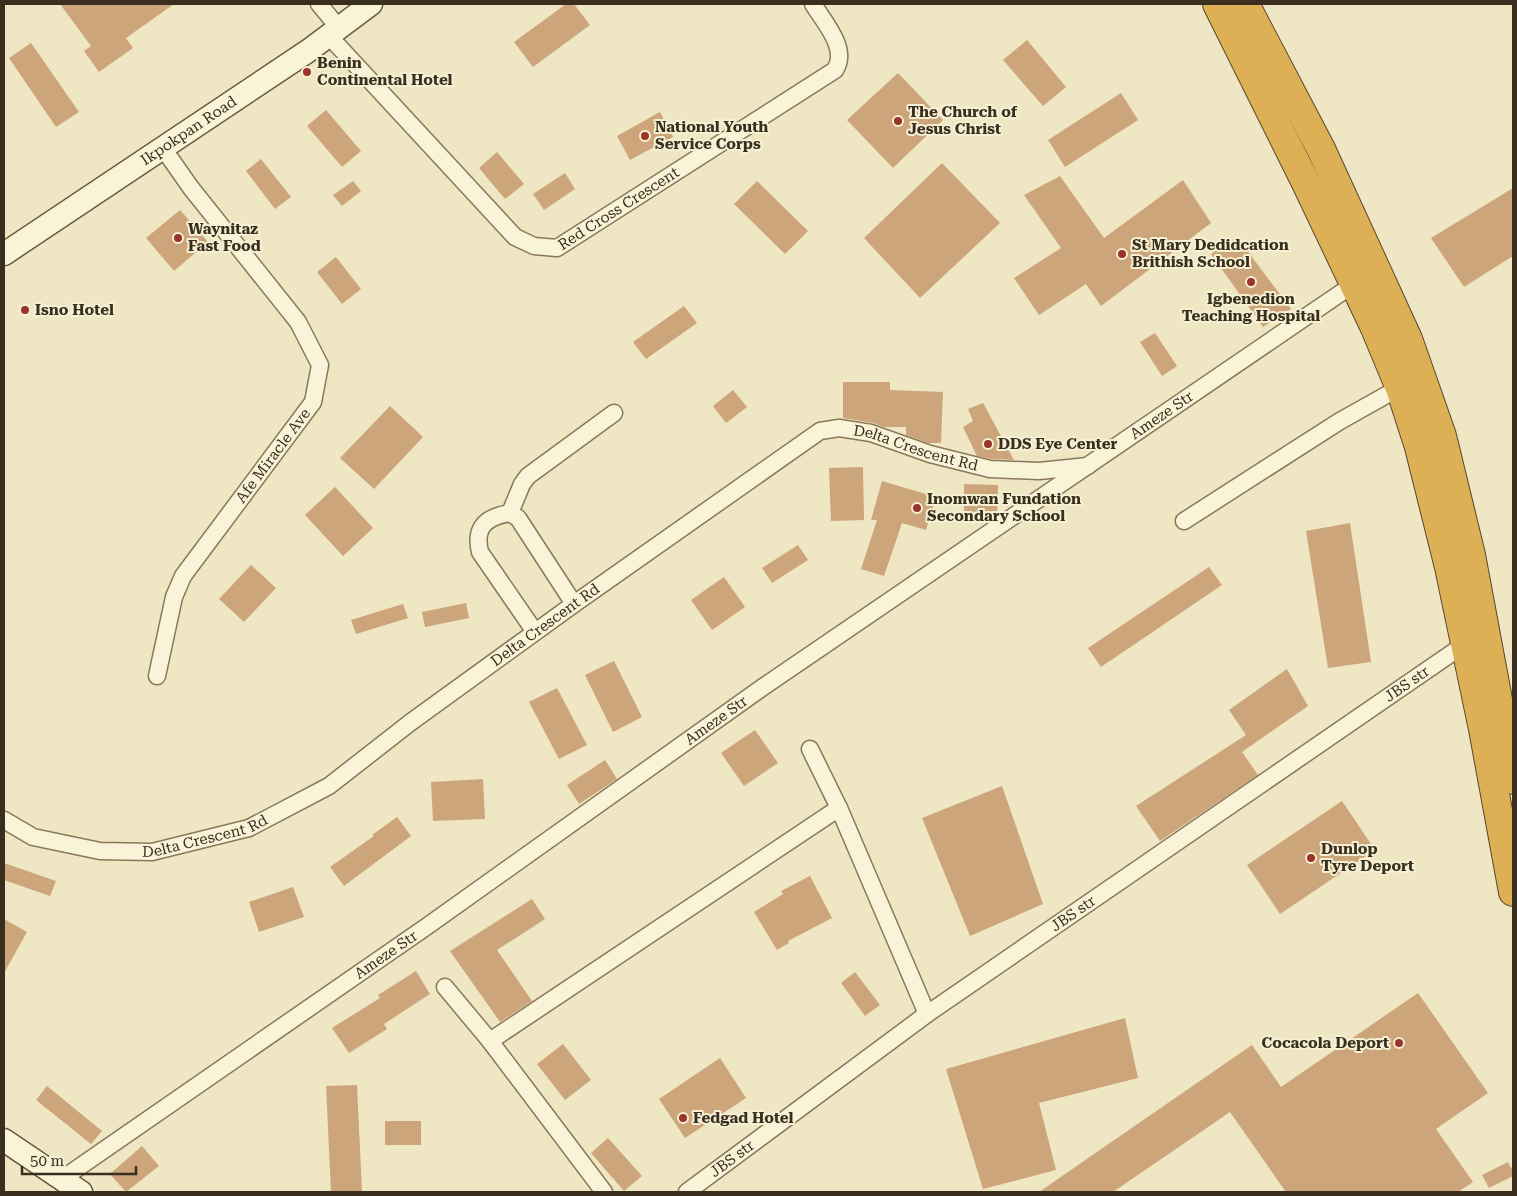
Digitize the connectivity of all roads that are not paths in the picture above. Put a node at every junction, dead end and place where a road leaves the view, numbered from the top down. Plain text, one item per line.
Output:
1 (319, 4) edge
2 (371, 4) edge
3 (813, 4) edge
4 (1216, 4) edge
5 (1245, 4) edge
6 (333, 31) junction
7 (163, 148) junction
8 (4, 254) edge
9 (1366, 279) junction
10 (1410, 381) junction
11 (614, 413) dead end
12 (1090, 466) junction
13 (514, 516) junction
14 (1184, 521) dead end
15 (574, 604) junction
16 (535, 632) junction
17 (1465, 644) junction
18 (157, 676) dead end
19 (810, 749) dead end
20 (1513, 780) edge
21 (838, 808) junction
22 (4, 820) edge
23 (1513, 892) edge
24 (445, 988) dead end
25 (927, 1014) junction
26 (490, 1042) junction
27 (4, 1140) edge
28 (62, 1179) junction
29 (81, 1192) edge
30 (604, 1192) edge
31 (687, 1192) edge

1 - 6 street
2 - 6 street, Ikpokpan Road
3 - 6 street, Red Cross Crescent
4 - 9 highway
5 - 9 highway
6 - 7 street, Ikpokpan Road
7 - 8 street, Ikpokpan Road
7 - 18 street, Afe Miracle Ave
9 - 10 highway
9 - 12 street, Ameze Str
10 - 14 street
10 - 17 highway
10 - 20 highway
11 - 13 street
12 - 15 street, Delta Crescent Rd
12 - 28 street, Ameze Str
13 - 15 street
13 - 16 street
15 - 16 street, Delta Crescent Rd
16 - 22 street, Delta Crescent Rd
17 - 23 highway
17 - 25 street, JBS str
19 - 21 street
21 - 25 street
21 - 26 street
24 - 26 street
25 - 31 street, JBS str
26 - 30 street
27 - 28 street
28 - 29 street

